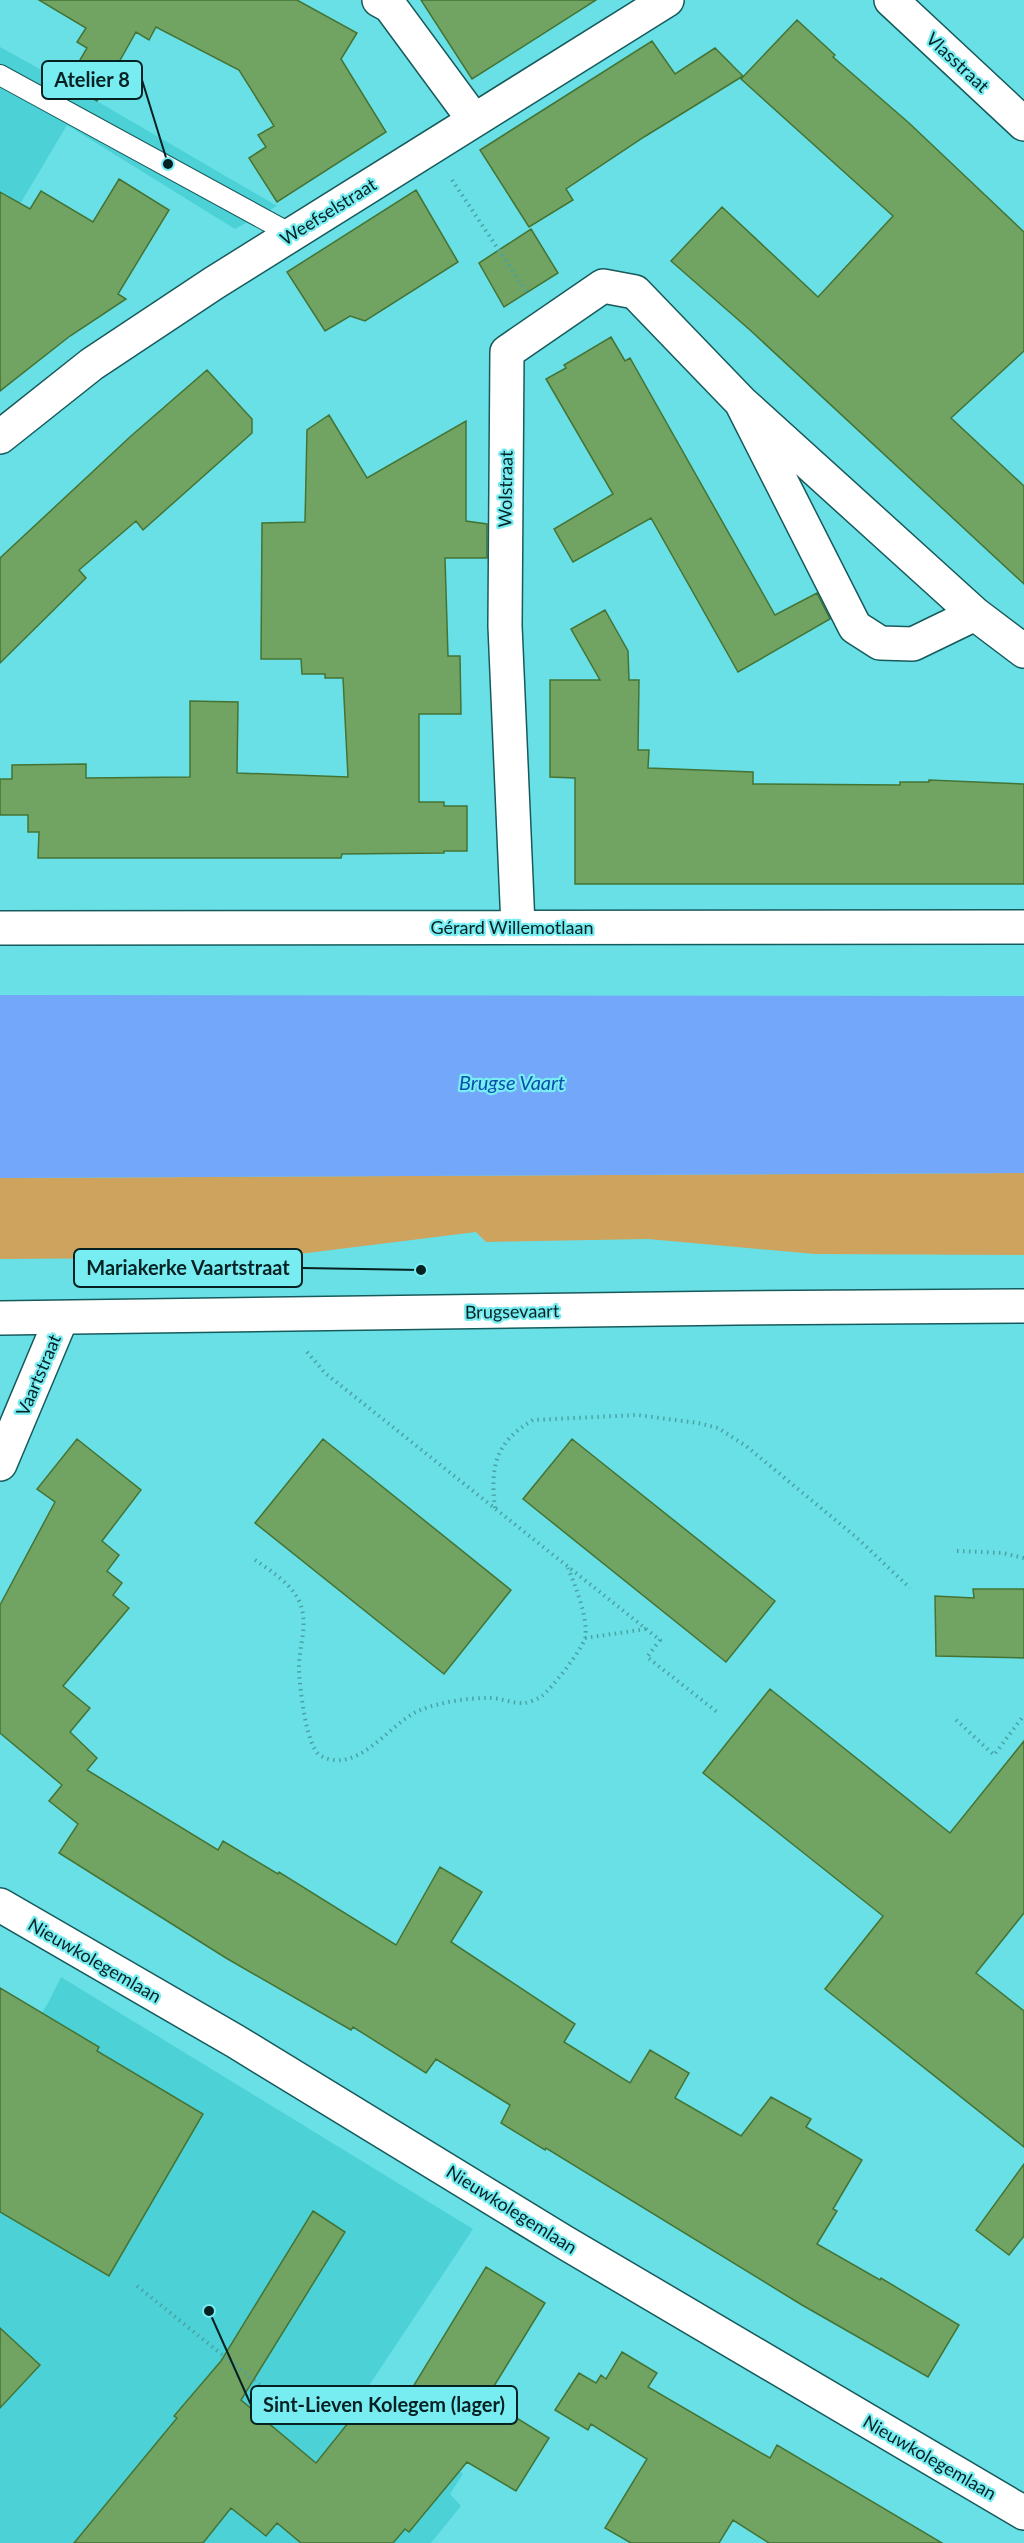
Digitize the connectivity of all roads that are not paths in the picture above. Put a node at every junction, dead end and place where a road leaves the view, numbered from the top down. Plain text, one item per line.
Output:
1 (379, 0) edge
2 (666, 0) edge
3 (891, 0) edge
4 (0, 75) edge
5 (474, 120) junction
6 (1024, 124) edge
7 (291, 234) junction
8 (741, 402) junction
9 (0, 438) edge
10 (975, 614) junction
11 (1024, 651) edge
12 (518, 926) junction
13 (1024, 927) edge
14 (0, 928) edge
15 (1024, 1306) edge
16 (0, 1318) edge
17 (61, 1319) junction
18 (2, 1454) edge
19 (0, 1905) edge
20 (1024, 2513) edge

1 - 5 street
2 - 5 street, Weefselstraat
3 - 6 street, Vlasstraat
4 - 7 lane
5 - 7 street, Weefselstraat
7 - 9 street, Weefselstraat
8 - 10 street, Wolstraat
8 - 10 street, Wolstraat
8 - 12 street, Wolstraat
10 - 11 street, Wolstraat
12 - 13 street, Gérard Willemotlaan
12 - 14 street, Gérard Willemotlaan
15 - 17 street, Brugsevaart
16 - 17 street, Brugsevaart
17 - 18 street, Vaartstraat
19 - 20 street, Nieuwkolegemlaan

